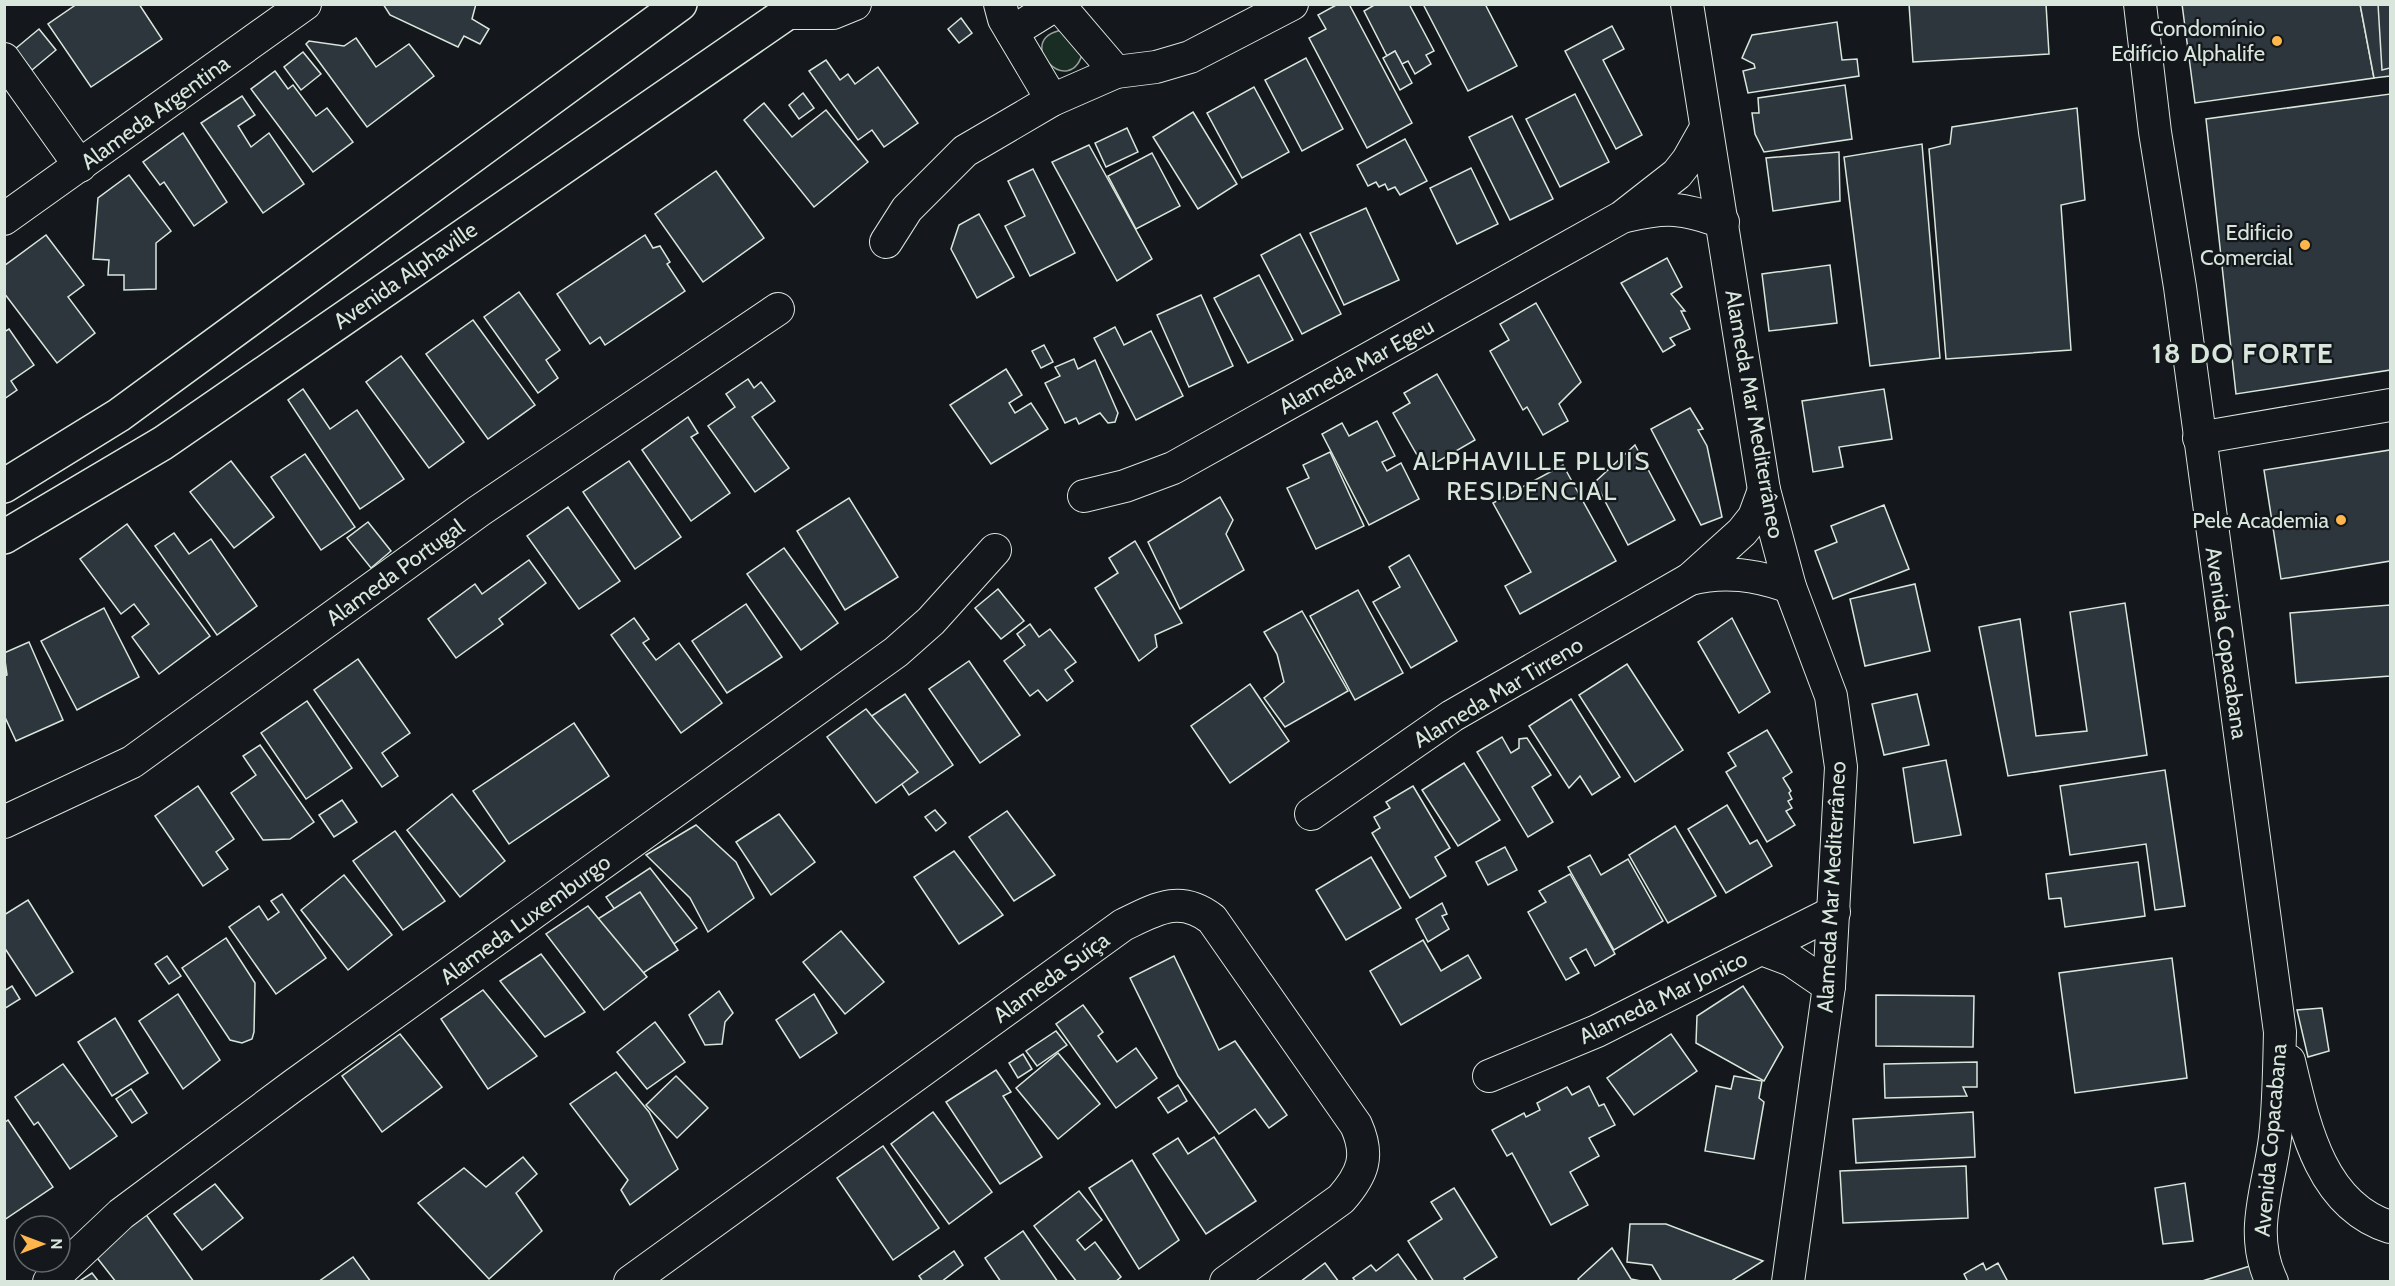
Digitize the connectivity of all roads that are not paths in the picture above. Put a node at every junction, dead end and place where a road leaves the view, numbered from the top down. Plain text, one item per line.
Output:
1 (305, 4) edge
2 (680, 4) edge
3 (855, 4) edge
4 (1058, 4) edge
5 (1292, 4) edge
6 (2140, 4) edge
7 (788, 7) edge
8 (1682, 11) edge
9 (1000, 15) edge
10 (4, 59) edge
11 (1116, 72) junction
12 (1052, 100) junction
13 (1705, 130) junction
14 (80, 166) junction
15 (1622, 217) junction
16 (4, 219) edge
17 (1723, 222) junction
18 (886, 242) dead end
19 (778, 309) dead end
20 (2391, 405) edge
21 (2199, 438) junction
22 (4, 486) edge
23 (1764, 490) junction
24 (1084, 496) dead end
25 (4, 537) edge
26 (995, 550) dead end
27 (1689, 579) junction
28 (1790, 587) junction
29 (1311, 813) dead end
30 (4, 822) edge
31 (1834, 912) junction
32 (1762, 949) junction
33 (1828, 986) junction
34 (2280, 1032) junction
35 (1489, 1076) dead end
36 (2391, 1227) edge
37 (49, 1281) edge
38 (630, 1281) edge
39 (1226, 1281) edge
40 (1788, 1281) edge
41 (2272, 1281) edge

1 - 14 street, Alameda Argentina
2 - 22 main road
3 - 7 street
4 - 9 street
4 - 11 street
5 - 11 street
6 - 21 street, Avenida Copacabana
7 - 25 main road, Avenida Alphaville
8 - 13 street, Alameda Mar Mediterrâneo
9 - 12 street
10 - 14 street
11 - 12 street
12 - 18 street
13 - 15 street, Alameda Mar Egeu
13 - 17 street, Alameda Mar Mediterrâneo
14 - 16 street, Alameda Argentina
15 - 17 street, Alameda Mar Egeu
15 - 24 street, Alameda Mar Egeu
17 - 23 street, Alameda Mar Mediterrâneo
19 - 30 street, Alameda Portugal
20 - 21 street
21 - 34 street, Avenida Copacabana
23 - 27 street, Alameda Mar Tirreno
23 - 28 street, Alameda Mar Mediterrâneo
26 - 37 street, Alameda Luxemburgo
27 - 28 street, Alameda Mar Tirreno
27 - 29 street, Alameda Mar Tirreno
28 - 31 street, Alameda Mar Mediterrâneo
31 - 32 street, Alameda Mar Jonico
31 - 33 street, Alameda Mar Mediterrâneo
32 - 33 street
32 - 35 street, Alameda Mar Jonico
33 - 40 street, Alameda Mar Mediterrâneo
34 - 36 street, Avenida Copacabana
34 - 41 street, Avenida Copacabana
38 - 39 street, Alameda Suíça

